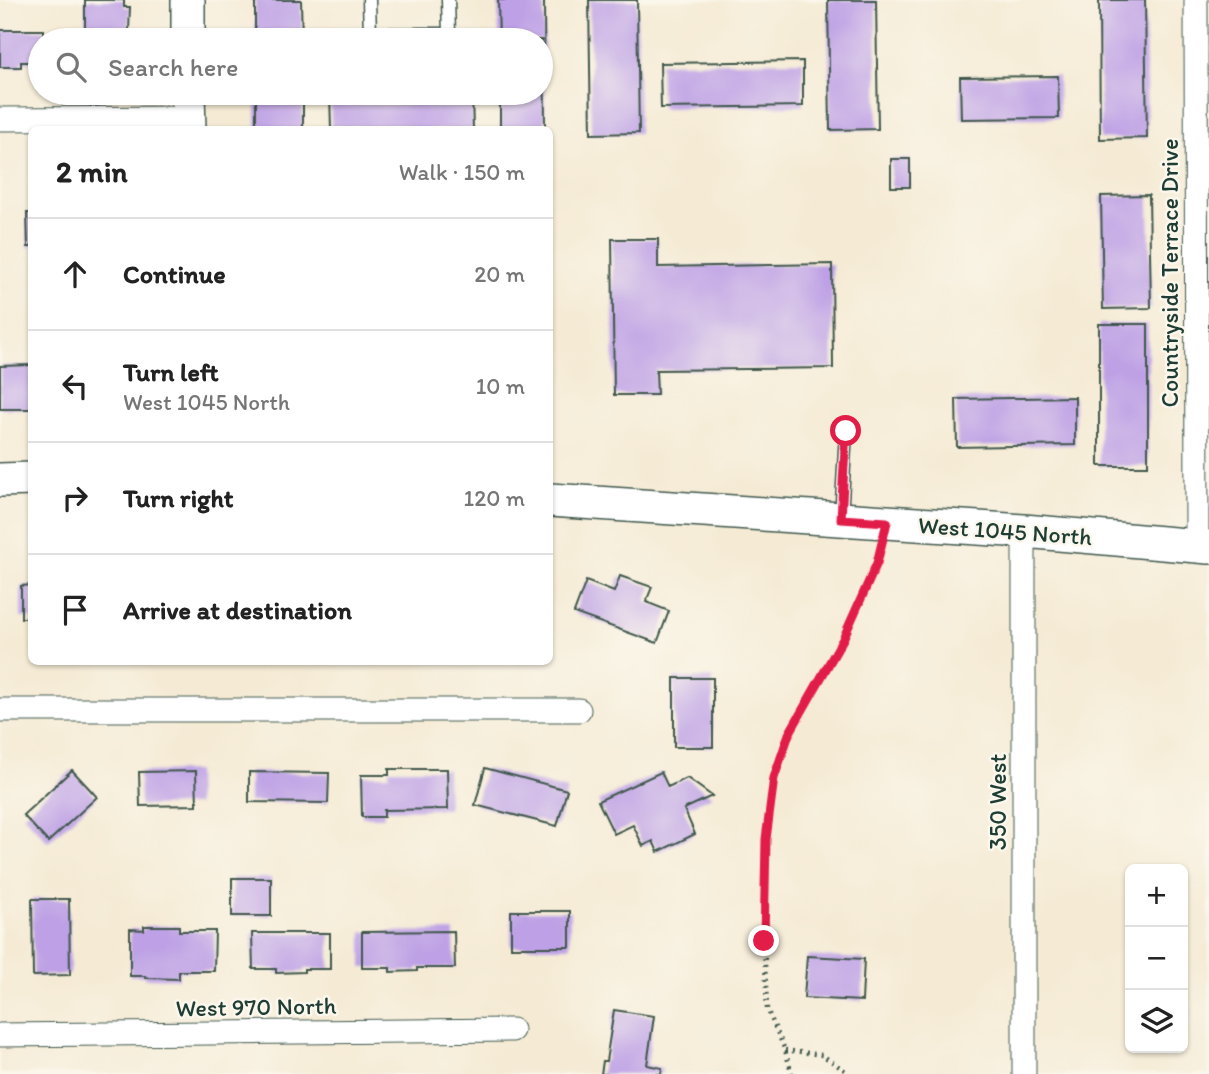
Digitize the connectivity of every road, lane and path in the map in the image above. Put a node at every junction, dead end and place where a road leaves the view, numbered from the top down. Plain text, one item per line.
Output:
1 (188, 0) edge
2 (369, 0) edge
3 (448, 0) edge
4 (1196, 0) edge
5 (188, 28) edge
6 (369, 28) edge
7 (449, 28) edge
8 (189, 113) edge
9 (0, 119) edge
10 (846, 431) dead end
11 (28, 479) edge
12 (0, 480) edge
13 (553, 500) edge
14 (841, 519) junction
15 (887, 522) junction
16 (1024, 531) junction
17 (1203, 547) edge
18 (0, 710) edge
19 (579, 710) dead end
20 (512, 1030) dead end
21 (0, 1035) edge
22 (785, 1050) junction
23 (792, 1074) edge
24 (846, 1074) edge
25 (1024, 1074) edge

1 - 5 main road
2 - 6 lane
3 - 7 lane
4 - 17 street, Countryside Terrace Drive
8 - 9 street
10 - 14 lane
11 - 12 main road
13 - 14 main road, West 1045 North
14 - 15 main road, West 1045 North
15 - 16 main road, West 1045 North
15 - 22 path
16 - 17 main road, West 1045 North
16 - 25 street, 350 West
18 - 19 street
20 - 21 street, West 970 North
22 - 23 path
22 - 24 path

